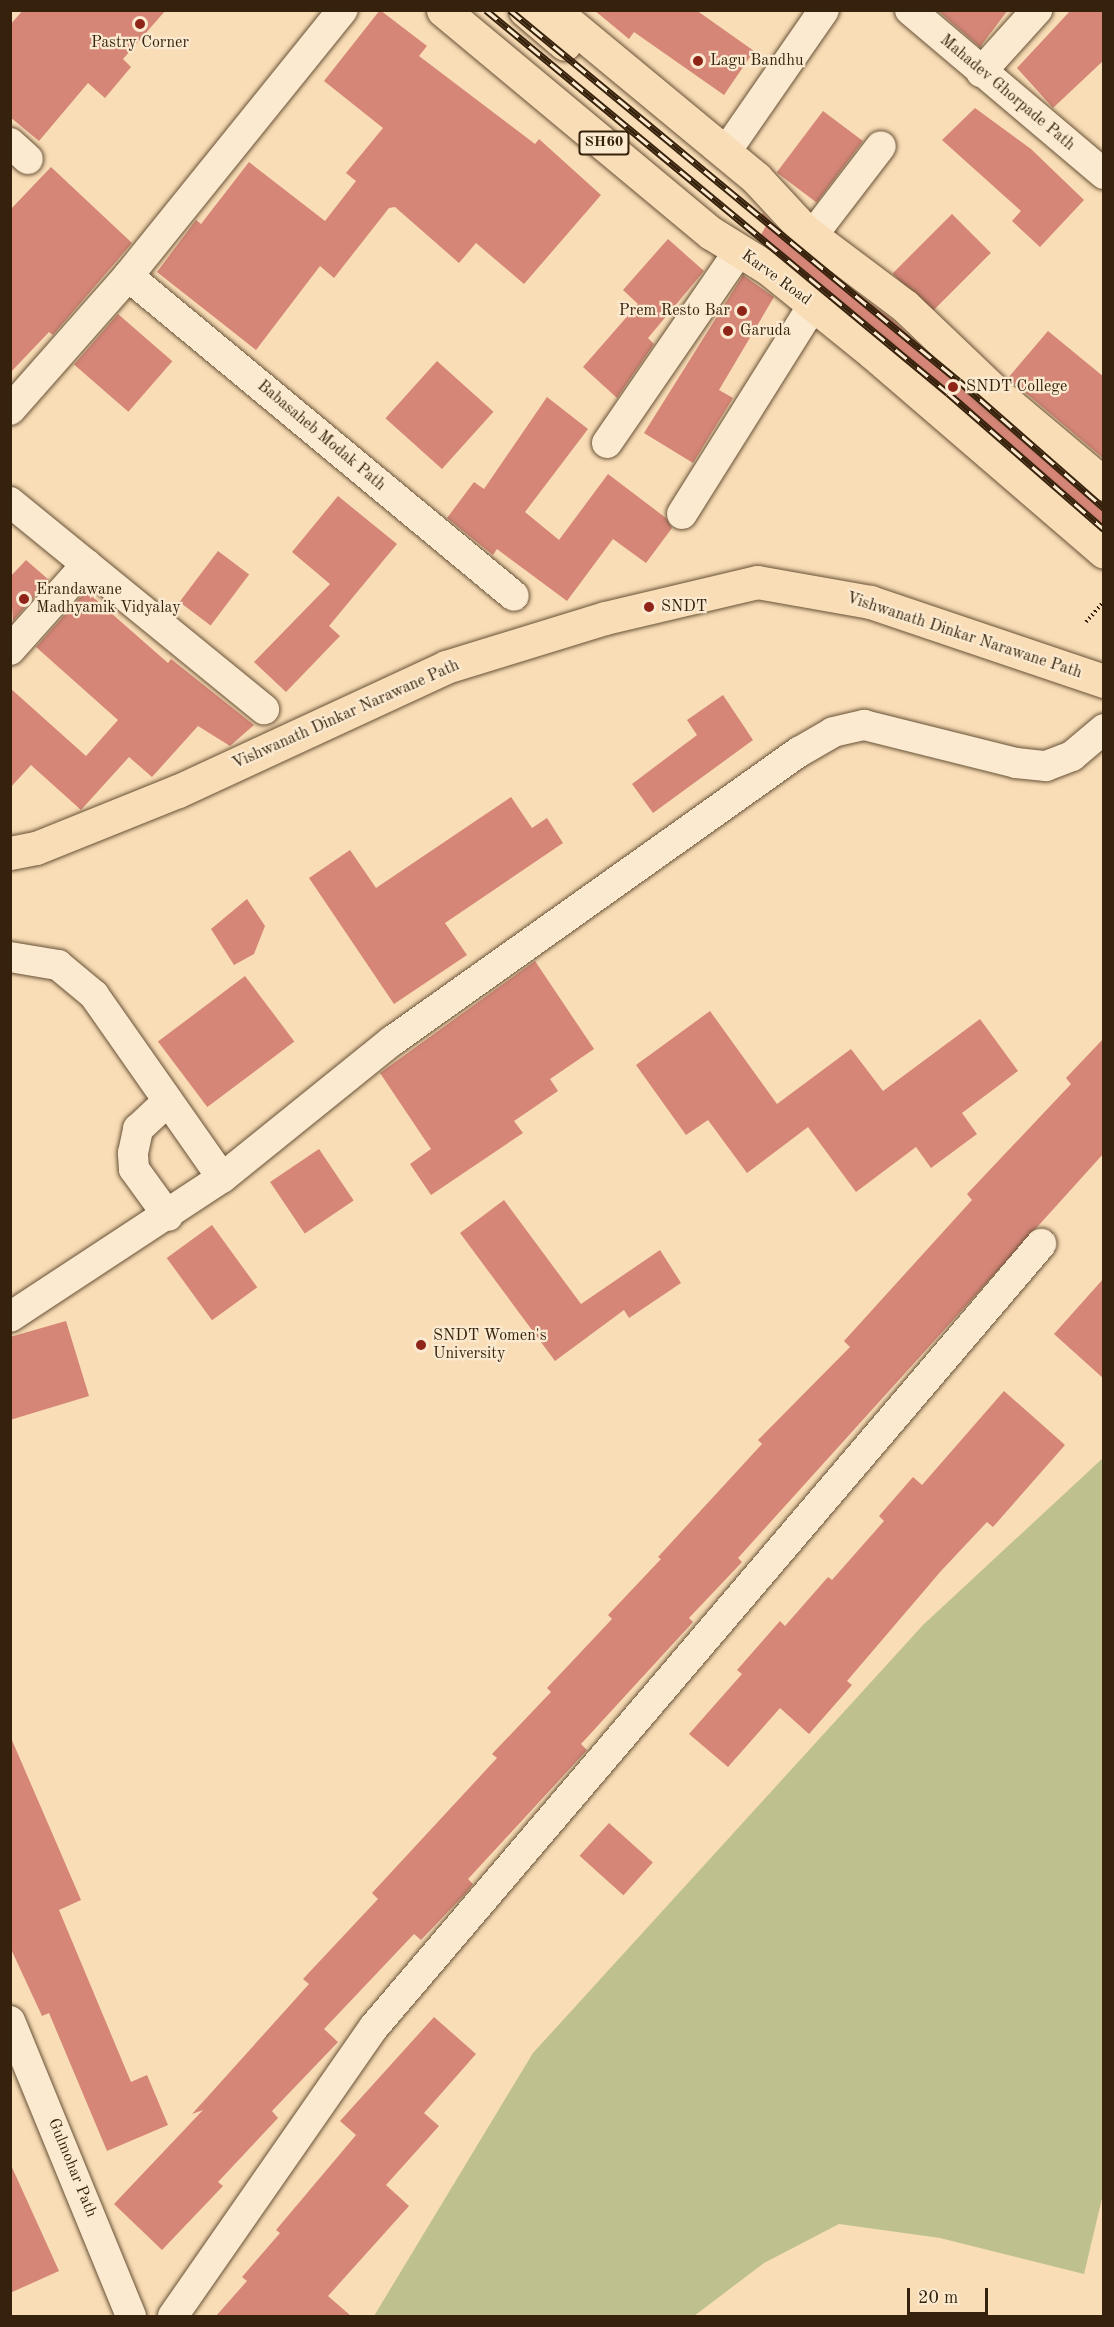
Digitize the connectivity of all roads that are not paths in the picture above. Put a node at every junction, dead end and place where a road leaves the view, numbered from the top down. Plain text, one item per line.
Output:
1 (343, 10) edge
2 (443, 10) edge
3 (474, 10) edge
4 (525, 10) edge
5 (553, 10) edge
6 (824, 10) edge
7 (910, 10) edge
8 (1037, 10) edge
9 (981, 72) junction
10 (881, 146) dead end
11 (725, 153) junction
12 (1104, 174) edge
13 (808, 233) junction
14 (739, 250) junction
15 (769, 269) junction
16 (128, 276) junction
17 (813, 305) junction
18 (10, 410) edge
19 (607, 443) dead end
20 (1104, 484) edge
21 (10, 502) edge
22 (682, 514) dead end
23 (1104, 552) edge
24 (87, 564) junction
25 (514, 596) dead end
26 (10, 650) edge
27 (1104, 681) edge
28 (264, 709) dead end
29 (1104, 729) edge
30 (10, 853) edge
31 (10, 957) edge
32 (168, 1101) junction
33 (222, 1178) junction
34 (168, 1216) junction
35 (1041, 1244) dead end
36 (10, 1317) edge
37 (10, 2021) edge
38 (131, 2316) edge
39 (173, 2316) edge

1 - 16 street
2 - 14 main road, Karve Road / SH60
3 - 15 main road
4 - 13 main road
5 - 11 main road
6 - 11 street
7 - 9 street, Mahadev Ghorpade Path
8 - 9 street
9 - 12 street, Mahadev Ghorpade Path
10 - 13 street
11 - 13 main road
13 - 20 main road
14 - 15 main road, Karve Road / SH60
14 - 19 street
15 - 17 main road, Karve Road / SH60
16 - 18 street
16 - 25 street, Babasaheb Modak Path
17 - 22 street
17 - 23 main road, Karve Road / SH60
21 - 24 street
24 - 26 street
24 - 28 street
27 - 30 main road, Vishwanath Dinkar Narawane Path
29 - 33 street
31 - 32 street
32 - 33 street
32 - 34 street
33 - 34 street
34 - 36 street
35 - 39 street
37 - 38 street, Gulmohar Path

